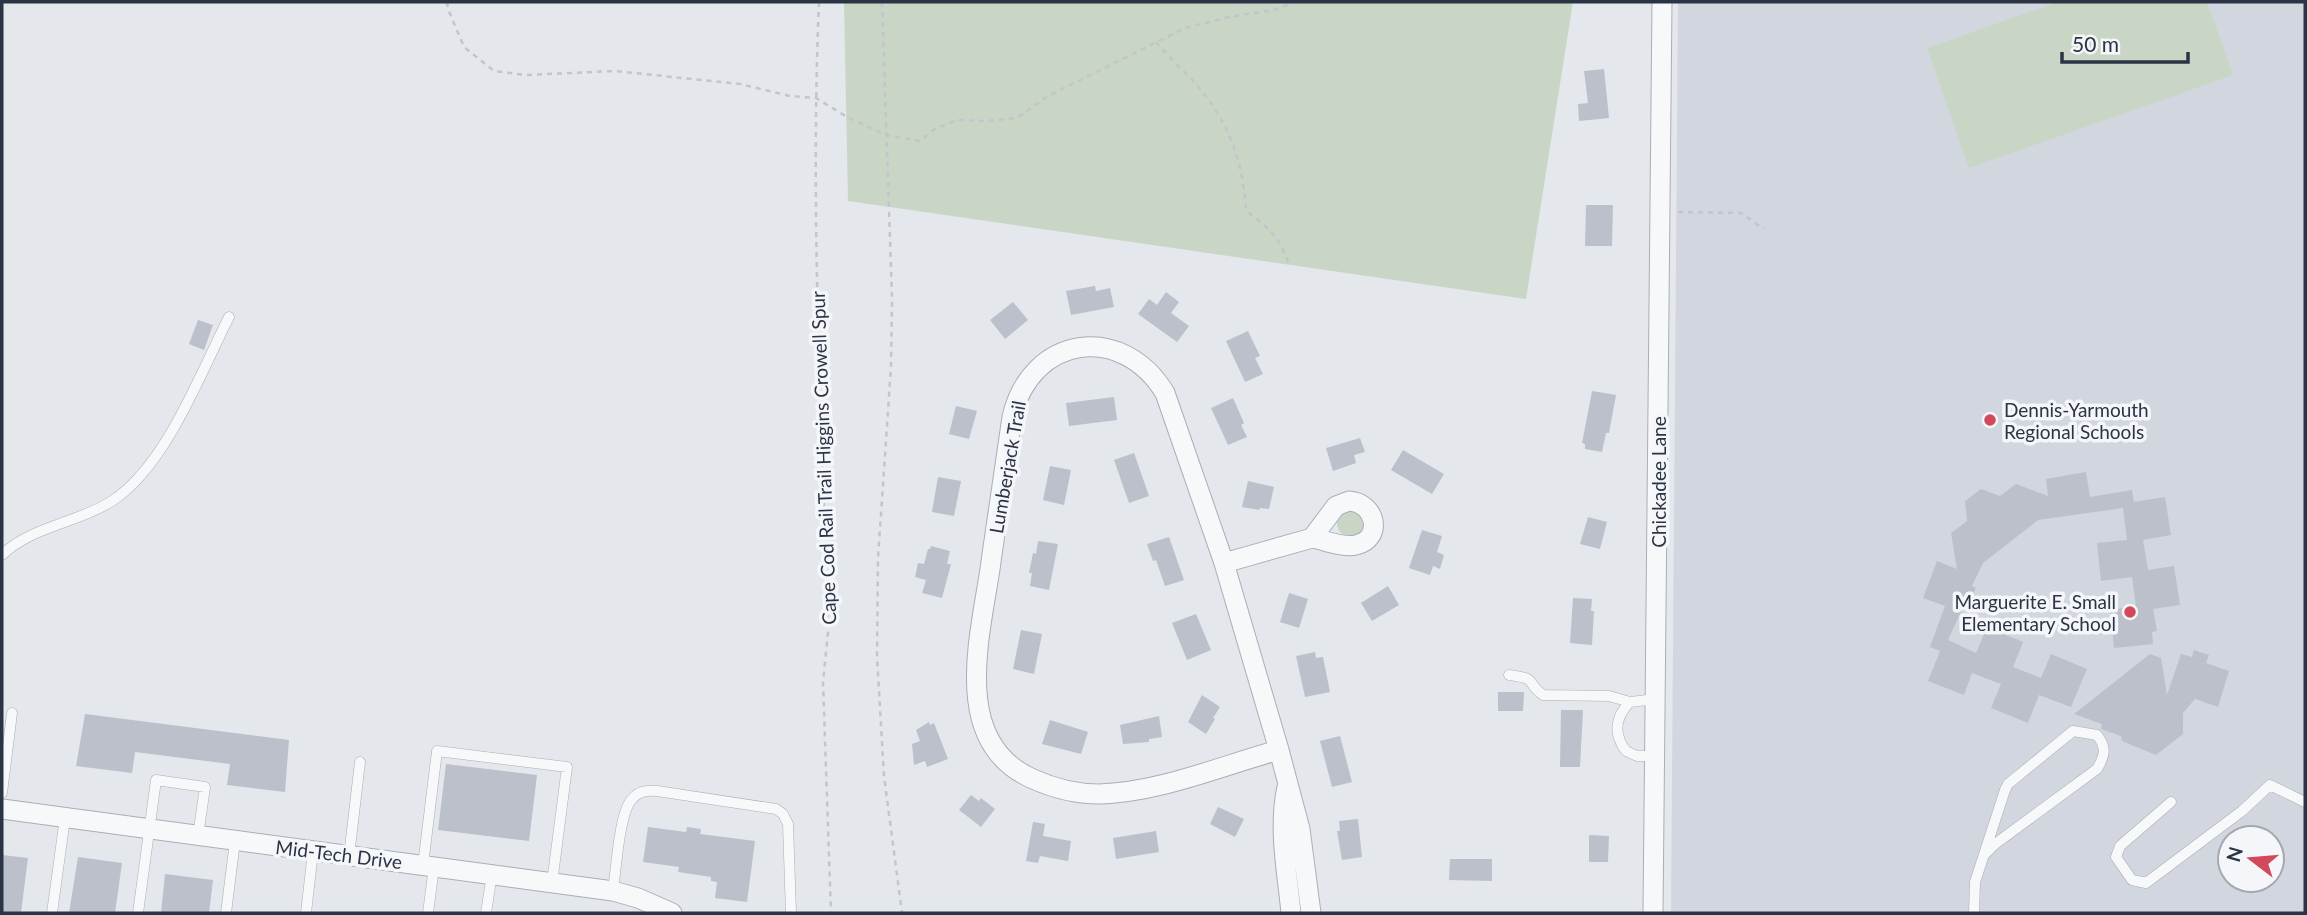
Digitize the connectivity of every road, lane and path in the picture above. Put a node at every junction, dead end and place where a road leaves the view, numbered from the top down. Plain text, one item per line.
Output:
1 (447, 2) edge
2 (819, 2) edge
3 (883, 2) edge
4 (1295, 2) edge
5 (1662, 2) edge
6 (1156, 42) junction
7 (816, 98) junction
8 (886, 135) junction
9 (1660, 212) junction
10 (1764, 229) dead end
11 (1289, 265) dead end
12 (229, 317) dead end
13 (1312, 538) dead end
14 (2, 555) edge
15 (1224, 563) junction
16 (1509, 675) dead end
17 (1656, 699) junction
18 (1630, 702) junction
19 (12, 713) dead end
20 (1279, 750) junction
21 (1655, 756) junction
22 (360, 762) dead end
23 (2, 793) edge
24 (2171, 802) dead end
25 (2305, 802) edge
26 (2, 809) edge
27 (65, 818) junction
28 (149, 829) junction
29 (198, 836) junction
30 (235, 841) junction
31 (313, 851) junction
32 (1983, 855) junction
33 (349, 856) junction
34 (428, 866) junction
35 (492, 874) junction
36 (552, 883) junction
37 (612, 891) junction
38 (1300, 905) edge
39 (651, 909) edge
40 (52, 913) edge
41 (138, 913) edge
42 (226, 913) edge
43 (306, 913) edge
44 (428, 913) edge
45 (486, 913) edge
46 (672, 913) edge
47 (791, 913) edge
48 (831, 913) edge
49 (902, 913) edge
50 (1653, 913) edge
51 (1974, 913) edge

1 - 7 path
2 - 7 path, Cape Cod Rail Trail Higgins Crowell Spur
3 - 8 path
4 - 6 path
5 - 9 street, Chickadee Lane
6 - 8 path
6 - 11 path
7 - 8 path
7 - 48 path, Cape Cod Rail Trail Higgins Crowell Spur
8 - 49 path
9 - 10 path
9 - 17 street, Chickadee Lane
12 - 14 lane
13 - 15 street
15 - 20 street, Lumberjack Trail
15 - 20 street, Lumberjack Trail
16 - 18 lane
17 - 18 lane
17 - 21 street, Chickadee Lane
18 - 21 lane
19 - 23 lane
20 - 38 street, Lumberjack Trail
21 - 50 street, Chickadee Lane
22 - 33 lane
24 - 25 lane
26 - 27 street, Mid-Tech Drive
27 - 28 street, Mid-Tech Drive
27 - 40 lane
28 - 29 street, Mid-Tech Drive
28 - 29 lane
28 - 41 lane
29 - 30 street, Mid-Tech Drive
30 - 31 street, Mid-Tech Drive
30 - 42 lane
31 - 33 street, Mid-Tech Drive
31 - 43 lane
32 - 32 lane
32 - 51 lane
33 - 34 street, Mid-Tech Drive
34 - 35 street, Mid-Tech Drive
34 - 36 lane
34 - 44 lane
35 - 36 street, Mid-Tech Drive
35 - 45 lane
36 - 37 street, Mid-Tech Drive
37 - 39 street, Mid-Tech Drive
37 - 47 lane
39 - 46 street, Mid-Tech Drive

